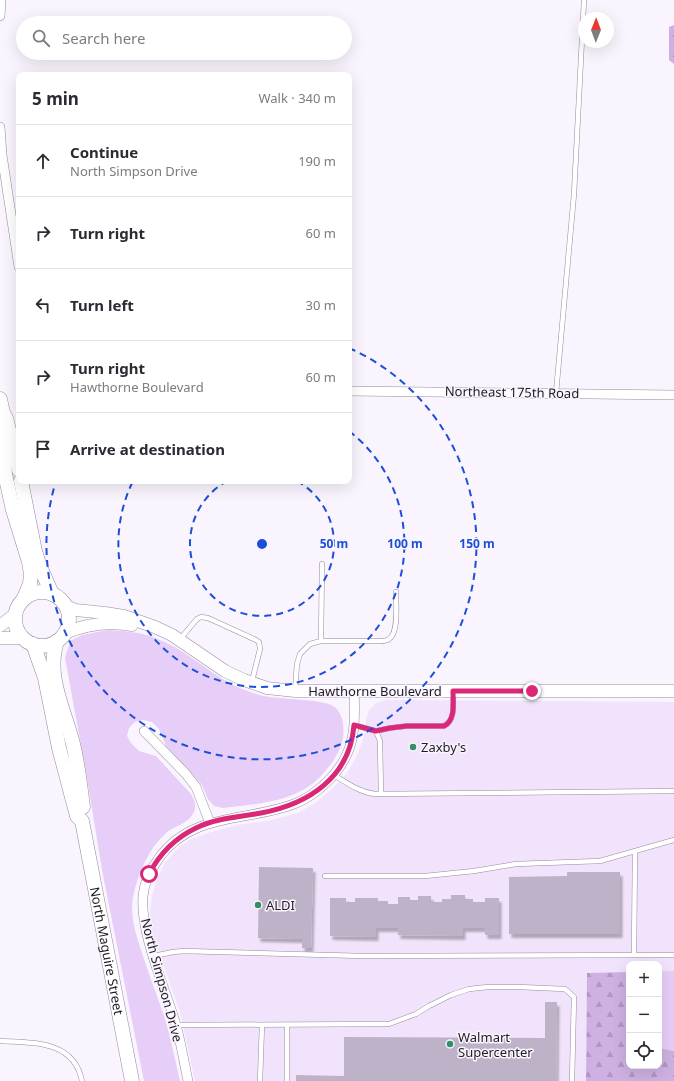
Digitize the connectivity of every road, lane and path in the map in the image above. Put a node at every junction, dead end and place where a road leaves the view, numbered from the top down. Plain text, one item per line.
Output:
1 (1, 0) edge
2 (584, 0) edge
3 (0, 16) edge
4 (0, 127) edge
5 (16, 247) edge
6 (352, 391) edge
7 (556, 393) junction
8 (674, 395) edge
9 (0, 399) edge
10 (3, 413) junction
11 (16, 458) edge
12 (22, 484) edge
13 (322, 564) dead end
14 (396, 592) dead end
15 (52, 594) junction
16 (24, 598) junction
17 (66, 606) junction
18 (15, 614) junction
19 (141, 623) junction
20 (0, 626) edge
21 (61, 637) junction
22 (0, 638) edge
23 (179, 640) junction
24 (28, 641) junction
25 (321, 641) junction
26 (251, 683) junction
27 (295, 691) junction
28 (354, 691) junction
29 (453, 691) junction
30 (674, 691) edge
31 (354, 725) junction
32 (144, 731) dead end
33 (376, 731) junction
34 (334, 775) junction
35 (674, 791) edge
36 (381, 794) junction
37 (82, 821) junction
38 (210, 823) junction
39 (674, 840) edge
40 (635, 851) junction
41 (326, 876) dead end
42 (634, 954) junction
43 (674, 955) edge
44 (154, 956) junction
45 (176, 1025) junction
46 (262, 1025) junction
47 (287, 1025) junction
48 (0, 1041) edge
49 (82, 1081) edge
50 (132, 1081) edge
51 (188, 1081) edge
52 (260, 1081) edge
53 (287, 1081) edge
54 (572, 1081) edge

1 - 3 street
2 - 7 lane
4 - 5 street
6 - 7 street, Northeast 175th Road
7 - 8 street, Northeast 175th Road
9 - 10 main road
10 - 11 main road
10 - 16 main road
12 - 15 main road
13 - 25 lane
14 - 25 lane
15 - 16 main road
15 - 17 main road
16 - 18 main road
17 - 19 street, Hawthorne Boulevard
17 - 21 main road
18 - 20 street
18 - 24 main road
19 - 21 street, Hawthorne Boulevard
19 - 23 street, Hawthorne Boulevard
21 - 24 main road
21 - 37 main road, North Maguire Street
22 - 24 street
23 - 26 street, Hawthorne Boulevard
23 - 26 lane
24 - 37 main road, North Maguire Street
25 - 27 lane
26 - 27 street, Hawthorne Boulevard
27 - 28 street, Hawthorne Boulevard
28 - 29 street, Hawthorne Boulevard
28 - 31 street, North Simpson Drive
29 - 30 street, Hawthorne Boulevard
29 - 33 lane
31 - 33 lane
31 - 34 street, North Simpson Drive
32 - 38 street
33 - 36 lane
34 - 36 lane
34 - 38 street, North Simpson Drive
35 - 36 lane
37 - 50 main road, North Maguire Street
38 - 44 street, North Simpson Drive
39 - 40 lane
40 - 41 lane
40 - 42 lane
42 - 43 lane
42 - 44 lane
44 - 45 street, North Simpson Drive
45 - 46 lane
45 - 51 street, North Simpson Drive
46 - 47 lane
46 - 52 lane
47 - 53 lane
47 - 54 lane
48 - 49 lane

